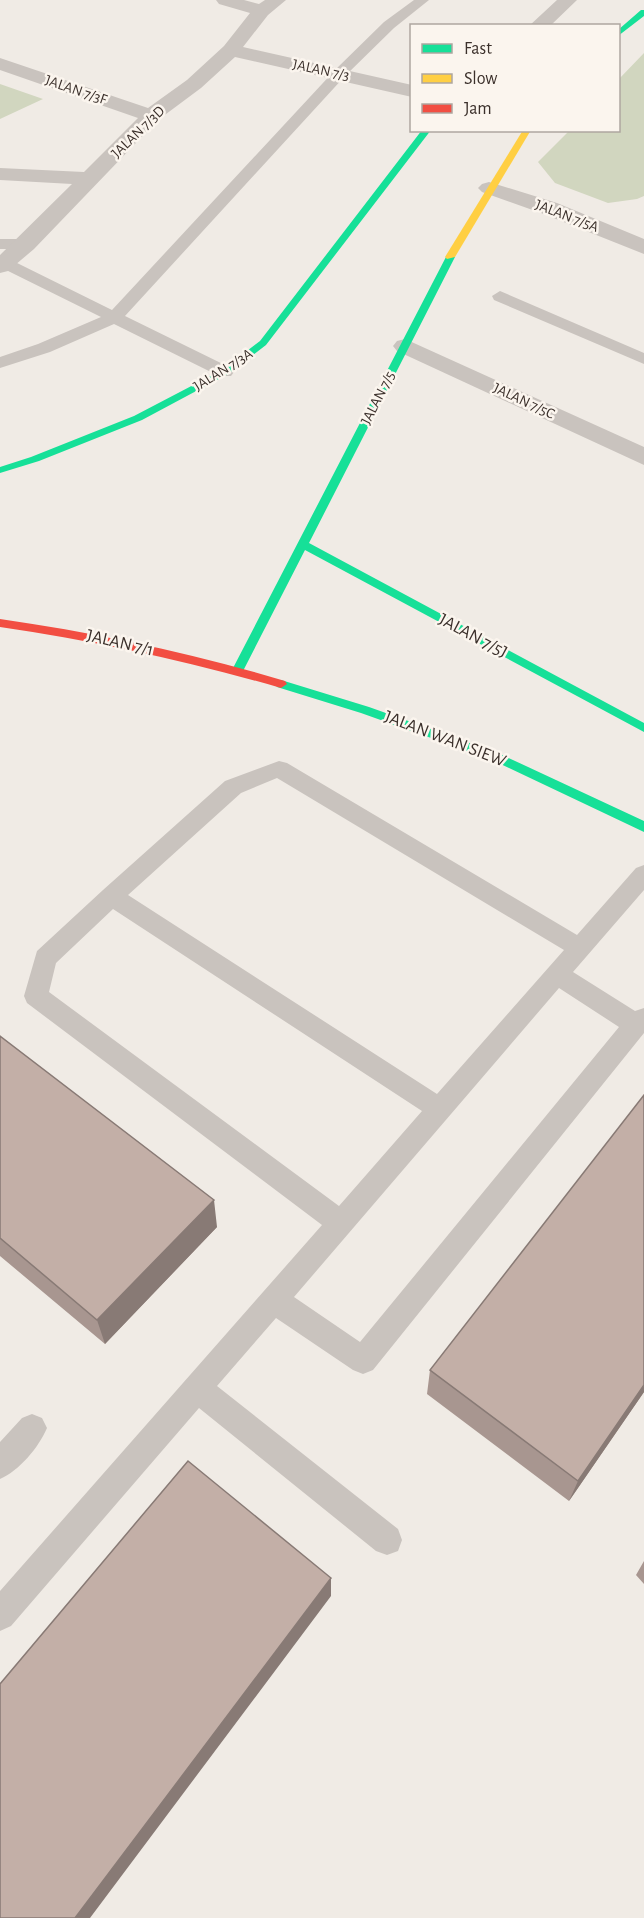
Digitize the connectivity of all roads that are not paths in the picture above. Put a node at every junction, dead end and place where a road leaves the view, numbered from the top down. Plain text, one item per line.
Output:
1 (225, 0) edge
2 (422, 0) edge
3 (568, 0) edge
4 (269, 5) edge
5 (644, 12) edge
6 (540, 24) edge
7 (620, 32) edge
8 (231, 50) junction
9 (0, 64) edge
10 (340, 73) junction
11 (410, 91) edge
12 (152, 116) junction
13 (425, 132) edge
14 (525, 132) edge
15 (0, 174) edge
16 (91, 178) junction
17 (489, 188) junction
18 (639, 240) edge
19 (2, 257) edge
20 (500, 296) dead end
21 (115, 317) junction
22 (405, 346) junction
23 (644, 359) edge
24 (0, 363) edge
25 (225, 372) junction
26 (644, 457) edge
27 (0, 470) edge
28 (302, 544) junction
29 (0, 623) edge
30 (238, 670) junction
31 (644, 728) edge
32 (644, 827) edge
33 (644, 874) edge
34 (111, 896) junction
35 (580, 948) junction
36 (557, 974) junction
37 (640, 1022) edge
38 (439, 1109) junction
39 (341, 1223) junction
40 (274, 1300) junction
41 (197, 1388) junction
42 (32, 1428) dead end
43 (0, 1464) edge
44 (387, 1540) dead end
45 (0, 1615) edge

1 - 4 street
2 - 10 lane
3 - 6 street
4 - 8 street, JALAN 7/3D
5 - 7 street
8 - 10 street, JALAN 7/3
8 - 12 street, JALAN 7/3D
9 - 12 street, JALAN 7/3F
10 - 11 street, JALAN 7/3
10 - 21 lane
12 - 16 street, JALAN 7/3D
13 - 25 street, JALAN 7/3A
14 - 17 street, JALAN 7/5
15 - 16 street
16 - 19 street, JALAN 7/3D
17 - 18 street, JALAN 7/5A
17 - 22 street, JALAN 7/5
19 - 21 lane
20 - 23 lane
21 - 24 lane
21 - 25 lane
22 - 26 street, JALAN 7/5C
22 - 28 street, JALAN 7/5
25 - 27 street, JALAN 7/3A
28 - 30 street, JALAN 7/5
28 - 31 street, JALAN 7/5J
29 - 30 street, JALAN 7/1
30 - 32 street, JALAN WAN SIEW
33 - 35 lane
34 - 35 lane
34 - 38 lane
34 - 39 lane
35 - 36 lane
36 - 37 lane
36 - 38 lane
37 - 40 lane
38 - 39 lane
39 - 40 lane
40 - 41 lane
41 - 44 lane
41 - 45 lane
42 - 43 lane

